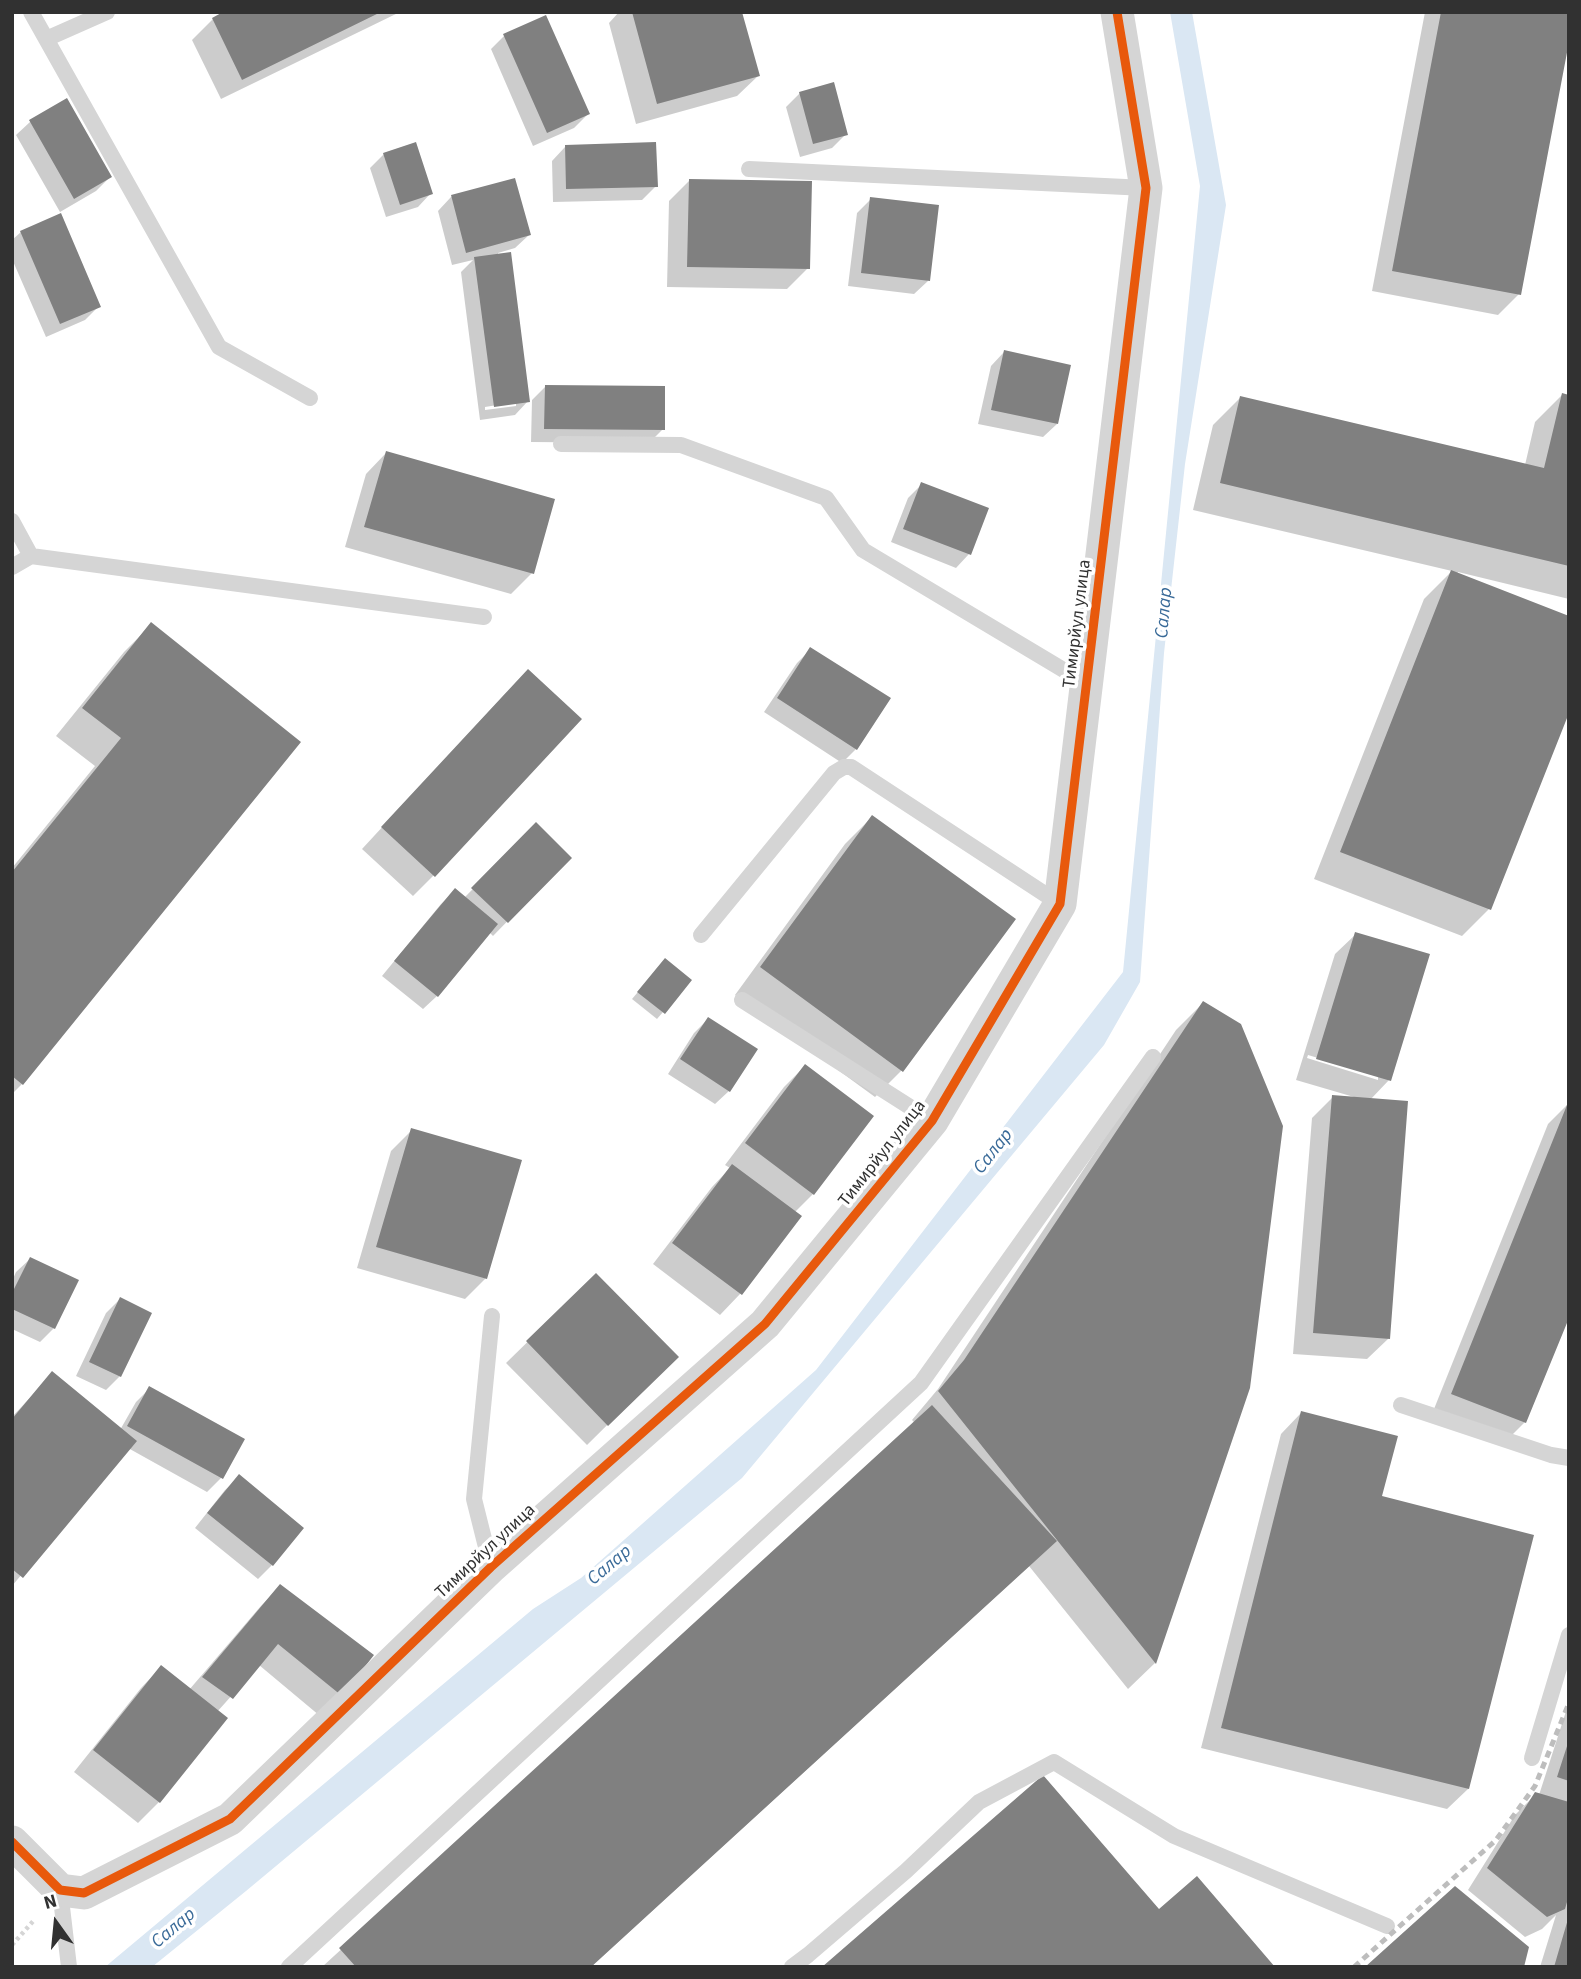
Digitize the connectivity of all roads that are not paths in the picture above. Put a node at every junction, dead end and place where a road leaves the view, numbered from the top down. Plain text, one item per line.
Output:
1 (31, 12) edge
2 (107, 12) edge
3 (1117, 12) edge
4 (46, 39) junction
5 (749, 169) dead end
6 (1146, 188) junction
7 (310, 398) dead end
8 (561, 444) dead end
9 (12, 521) edge
10 (31, 556) junction
11 (12, 567) edge
12 (484, 617) dead end
13 (1087, 684) junction
14 (1060, 904) junction
15 (701, 935) dead end
16 (742, 1000) dead end
17 (1153, 1057) dead end
18 (932, 1121) junction
19 (492, 1316) dead end
20 (1401, 1405) dead end
21 (1569, 1458) edge
22 (491, 1567) junction
23 (1569, 1635) edge
24 (1532, 1758) dead end
25 (12, 1842) edge
26 (60, 1890) junction
27 (1387, 1926) dead end
28 (69, 1967) edge
29 (289, 1967) edge
30 (792, 1967) edge

1 - 4 lane
2 - 4 lane
3 - 6 street, Тимирйул улица
4 - 7 lane
5 - 6 lane
6 - 13 street, Тимирйул улица
8 - 13 lane
9 - 10 lane
10 - 11 lane
10 - 12 lane
13 - 14 street, Тимирйул улица
14 - 15 lane
14 - 18 street, Тимирйул улица
16 - 18 lane
17 - 29 lane
18 - 22 street, Тимирйул улица
19 - 22 lane
20 - 21 lane
22 - 26 street, Тимирйул улица
23 - 24 lane
25 - 26 street
26 - 28 lane
27 - 30 lane

